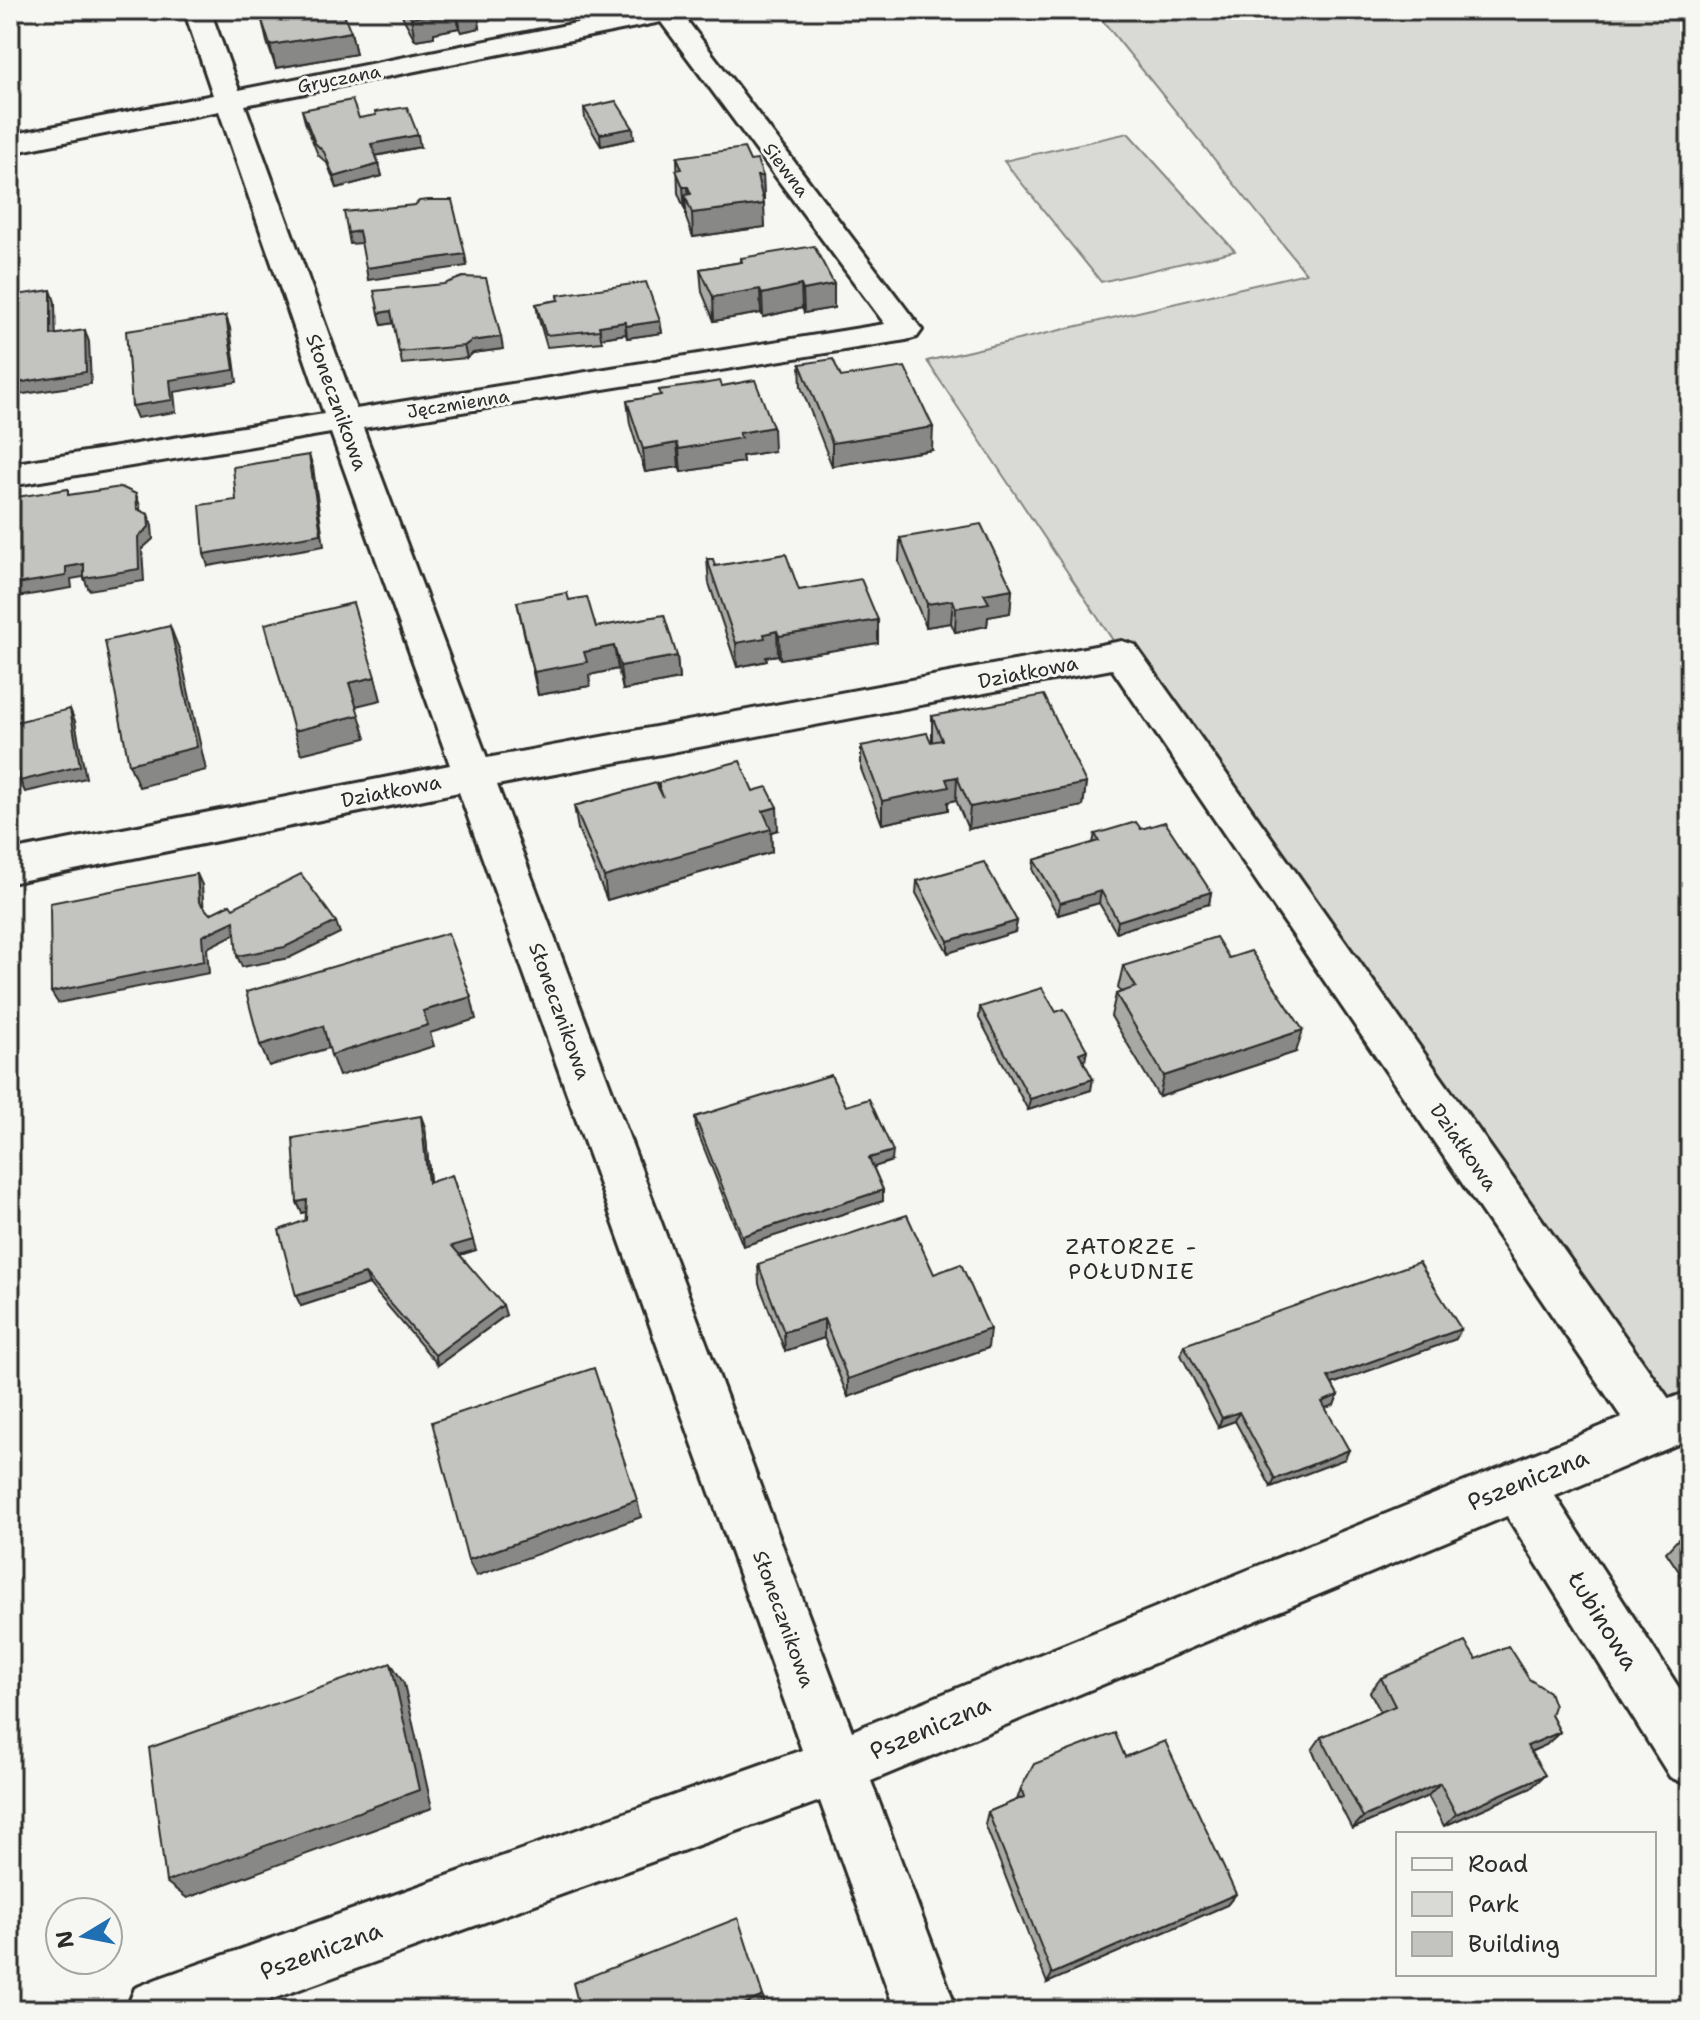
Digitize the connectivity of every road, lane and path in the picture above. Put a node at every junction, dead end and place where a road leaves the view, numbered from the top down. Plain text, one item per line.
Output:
1 (197, 10) edge
2 (666, 12) edge
3 (230, 101) junction
4 (10, 144) edge
5 (906, 330) joint
6 (344, 423) junction
7 (10, 475) edge
8 (473, 775) junction
9 (10, 867) edge
10 (1674, 1421) edge
11 (1517, 1484) junction
12 (1690, 1757) edge
13 (838, 1766) junction
14 (157, 2010) edge
15 (926, 2010) edge

1 - 3 street, Słonecznikowa
2 - 3 street, Gryczana
2 - 5 street, Siewna
3 - 4 street, Gryczana
3 - 6 street, Słonecznikowa
5 - 6 street, Jęczmienna
6 - 7 street, Jęczmienna
6 - 8 street, Słonecznikowa
8 - 9 street, Działkowa
8 - 10 street, Działkowa
8 - 13 street, Słonecznikowa
10 - 11 street, Pszeniczna
11 - 12 street, Łubinowa
11 - 13 street, Pszeniczna
13 - 14 street, Pszeniczna
13 - 15 street, Słonecznikowa

